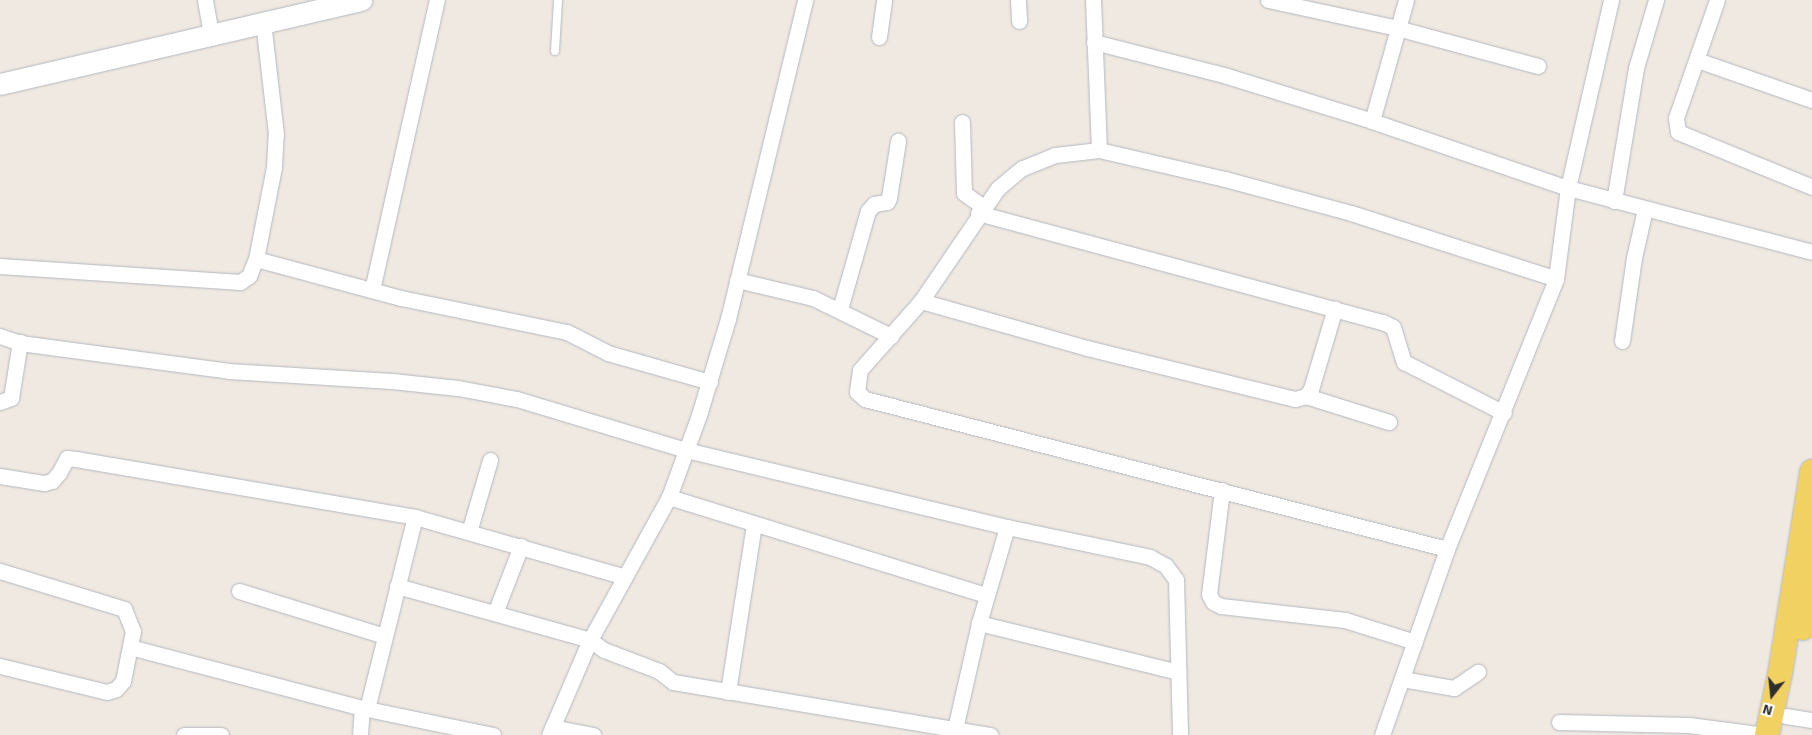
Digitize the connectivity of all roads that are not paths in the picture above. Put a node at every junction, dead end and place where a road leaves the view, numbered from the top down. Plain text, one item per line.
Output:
1 (205, 0) edge
2 (361, 0) edge
3 (437, 0) edge
4 (558, 0) edge
5 (805, 0) edge
6 (884, 0) edge
7 (1018, 0) edge
8 (1093, 0) edge
9 (1268, 0) edge
10 (1406, 0) edge
11 (1611, 0) edge
12 (1656, 0) edge
13 (1717, 0) edge
14 (1019, 21) dead end
15 (263, 22) junction
16 (1397, 28) junction
17 (211, 34) junction
18 (879, 36) dead end
19 (1094, 42) junction
20 (555, 51) dead end
21 (1697, 60) junction
22 (1538, 66) dead end
23 (0, 84) edge
24 (1812, 100) edge
25 (1372, 121) junction
26 (962, 122) dead end
27 (898, 141) dead end
28 (1099, 150) junction
29 (1812, 187) edge
30 (1568, 188) junction
31 (1614, 201) junction
32 (1645, 209) junction
33 (981, 210) junction
34 (1812, 252) edge
35 (256, 259) junction
36 (0, 266) edge
37 (737, 280) junction
38 (1556, 280) junction
39 (372, 290) junction
40 (922, 301) junction
41 (1335, 308) junction
42 (840, 309) junction
43 (0, 336) edge
44 (891, 336) junction
45 (1622, 341) dead end
46 (20, 342) junction
47 (710, 382) junction
48 (1306, 396) junction
49 (0, 402) edge
50 (1504, 413) junction
51 (1389, 422) dead end
52 (686, 450) junction
53 (490, 460) dead end
54 (1812, 472) edge
55 (0, 476) edge
56 (1222, 490) junction
57 (669, 497) junction
58 (415, 517) junction
59 (754, 524) junction
60 (1007, 527) junction
61 (469, 532) junction
62 (521, 546) junction
63 (1448, 549) junction
64 (1812, 558) edge
65 (0, 571) edge
66 (625, 577) junction
67 (397, 586) junction
68 (239, 591) dead end
69 (986, 595) junction
70 (495, 613) junction
71 (979, 623) junction
72 (384, 636) junction
73 (590, 640) junction
74 (1415, 642) junction
75 (130, 647) junction
76 (0, 666) edge
77 (1178, 672) junction
78 (1478, 672) dead end
79 (1402, 679) junction
80 (728, 692) junction
81 (368, 708) junction
82 (1812, 720) edge
83 (1558, 722) dead end
84 (1784, 726) edge
85 (955, 729) junction
86 (551, 731) edge
87 (184, 735) edge
88 (221, 735) edge
89 (360, 735) edge
90 (493, 735) edge
91 (593, 735) edge
92 (991, 735) edge
93 (1180, 735) edge
94 (1382, 735) edge
95 (1766, 735) edge

1 - 17 street
2 - 15 street
3 - 39 street
4 - 20 lane
5 - 37 street
6 - 18 street
7 - 14 street
8 - 19 street
9 - 16 street
10 - 16 street
11 - 30 street
12 - 31 street
13 - 21 street
15 - 17 street
15 - 35 street
16 - 22 street
16 - 25 street
17 - 23 street
19 - 25 street
19 - 28 street
21 - 24 street
21 - 29 street
25 - 30 street
26 - 33 street
27 - 42 street
28 - 33 street
28 - 38 street
30 - 31 street
30 - 38 street
31 - 32 street
32 - 34 street
32 - 45 street
33 - 40 street
33 - 41 street
35 - 36 street
35 - 39 street
37 - 42 street
37 - 47 street
38 - 50 street
39 - 47 street
40 - 44 street
40 - 48 street
41 - 48 street
41 - 50 street
42 - 44 street
43 - 46 street
44 - 56 street
46 - 49 street
46 - 52 street
47 - 52 street
48 - 51 street
50 - 63 street
52 - 57 street
52 - 60 street
53 - 61 street
54 - 95 main road
55 - 58 street
56 - 63 street
56 - 74 street
57 - 59 street
57 - 66 street
58 - 61 street
58 - 67 street
59 - 69 street
59 - 80 street
60 - 69 street
60 - 77 street
61 - 62 street
62 - 66 street
62 - 70 street
63 - 74 street
64 - 84 main road
65 - 75 street
66 - 73 street
67 - 70 street
67 - 72 street
68 - 72 street
69 - 71 street
70 - 73 street
71 - 77 street
71 - 85 street
72 - 81 street
73 - 80 street
73 - 86 street
74 - 79 street
75 - 76 street
75 - 81 street
77 - 93 street
78 - 79 street
79 - 94 street
80 - 85 street
81 - 89 street
81 - 90 street
82 - 84 street
83 - 95 street
85 - 92 street
86 - 91 street
87 - 88 street

